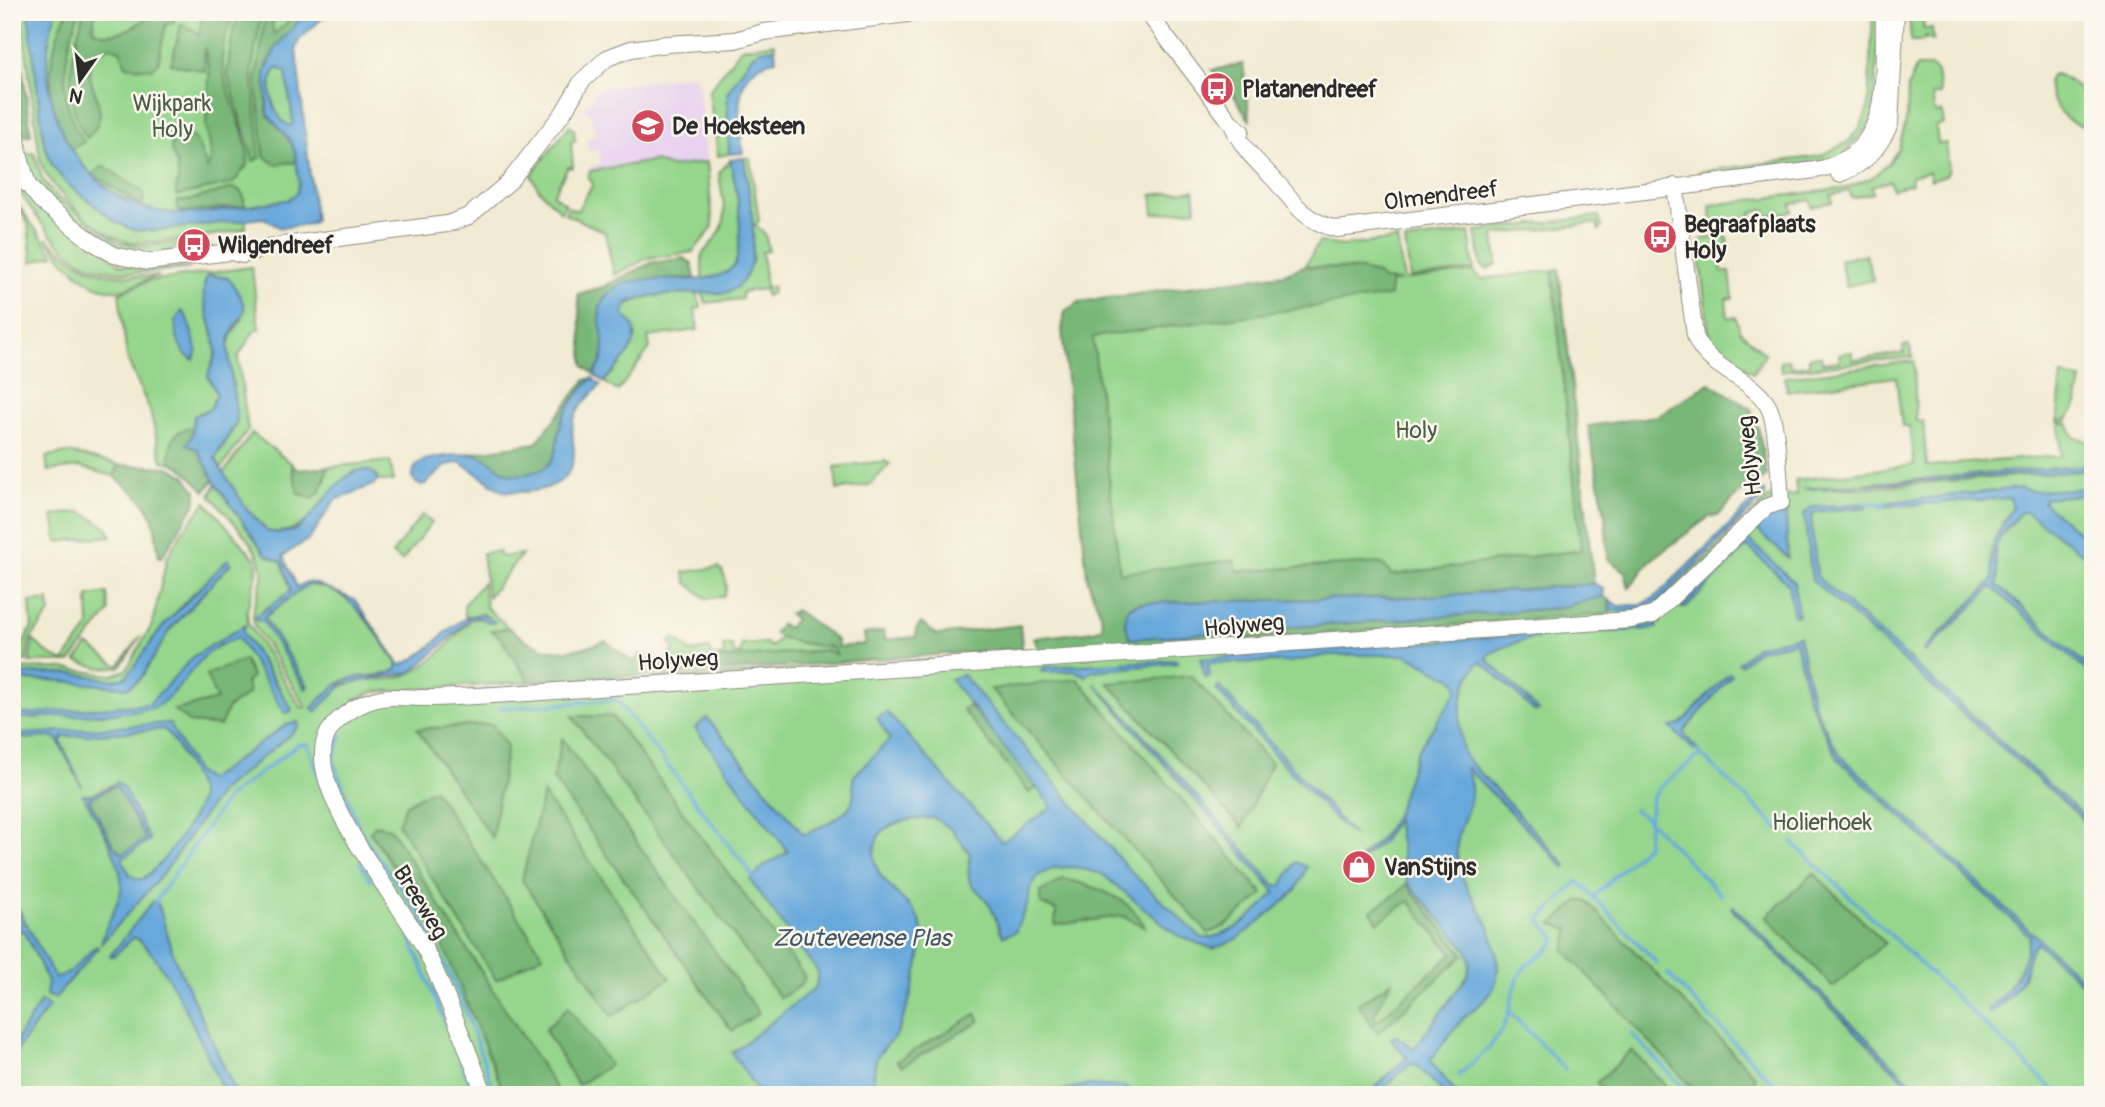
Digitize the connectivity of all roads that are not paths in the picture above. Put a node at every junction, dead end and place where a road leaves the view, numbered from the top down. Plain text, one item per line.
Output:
1 (923, 12) edge
2 (1147, 12) edge
3 (1884, 12) edge
4 (1896, 12) edge
5 (1889, 60) junction
6 (12, 97) edge
7 (1676, 191) junction
8 (327, 734) joint
9 (485, 1095) edge

1 - 6 street
2 - 7 street, Olmendreef
3 - 5 street
4 - 5 street
5 - 7 street, Olmendreef
7 - 8 street, Holyweg
8 - 9 street, Breeweg

